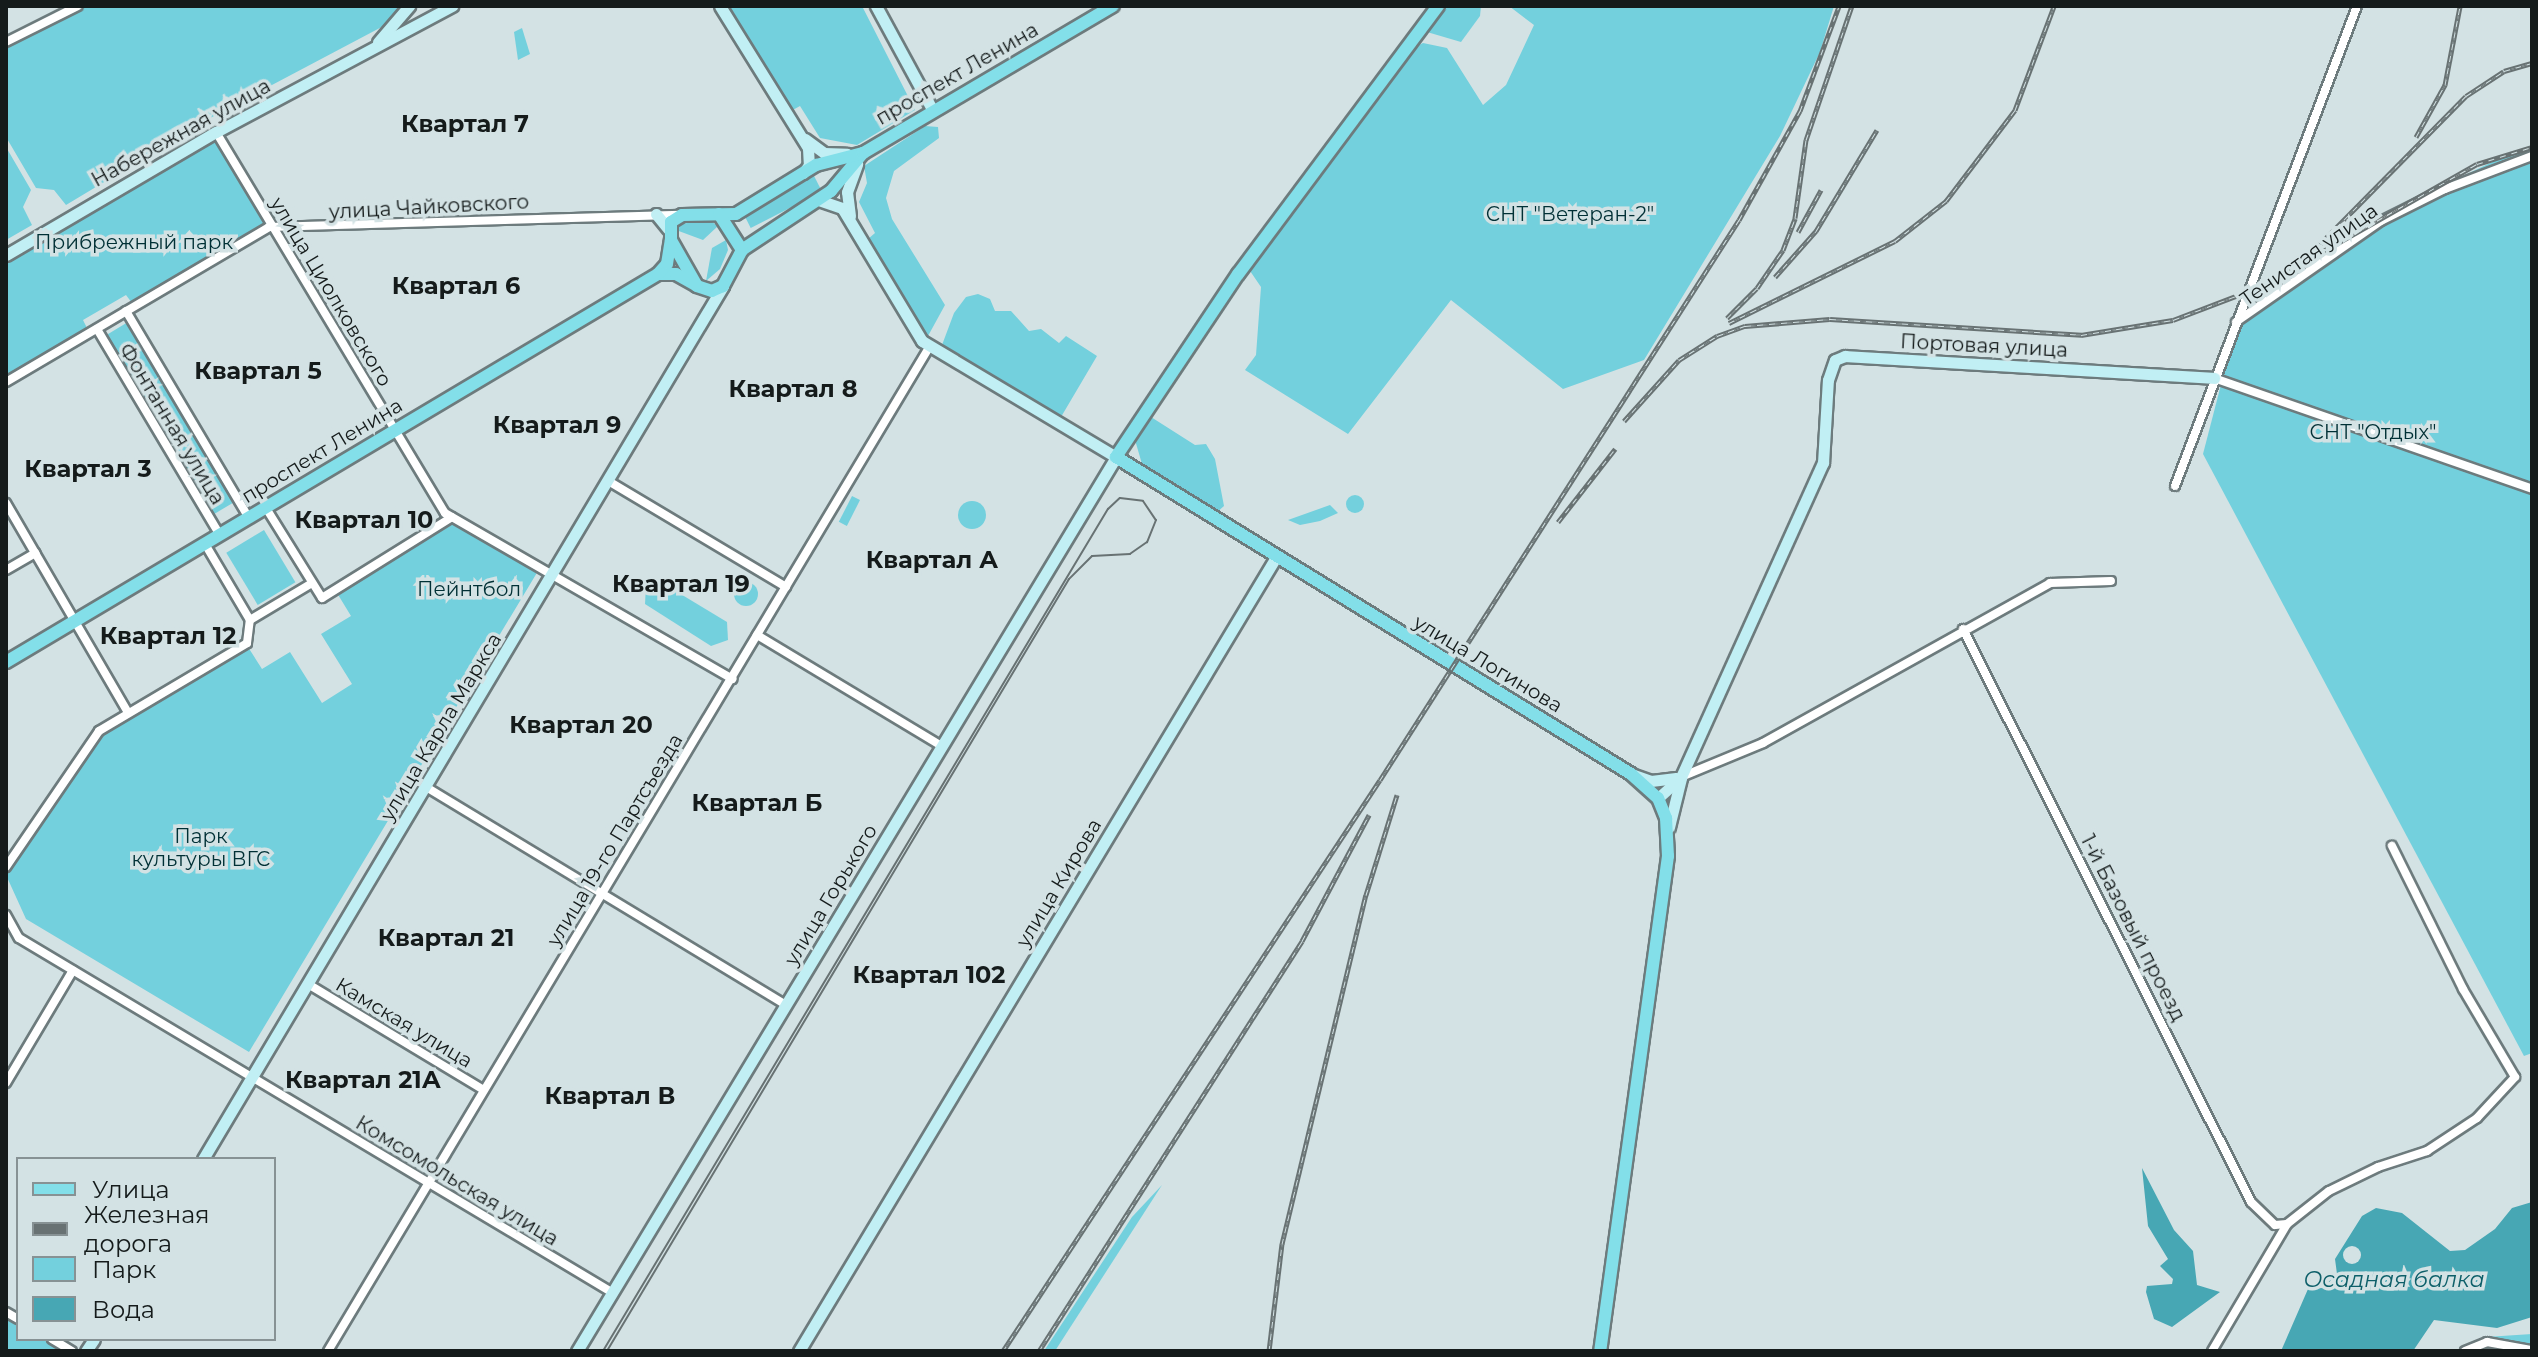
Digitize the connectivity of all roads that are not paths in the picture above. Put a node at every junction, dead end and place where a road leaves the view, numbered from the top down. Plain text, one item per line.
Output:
1 (78, 6) edge
2 (412, 6) edge
3 (452, 6) edge
4 (720, 6) edge
5 (876, 6) edge
6 (1113, 6) edge
7 (1438, 6) edge
8 (2357, 6) edge
9 (429, 18) junction
10 (6, 42) edge
11 (375, 45) junction
12 (933, 111) junction
13 (792, 123) junction
14 (216, 132) junction
15 (863, 153) junction
16 (2532, 156) edge
17 (803, 173) junction
18 (819, 200) junction
19 (656, 214) junction
20 (719, 214) junction
21 (682, 215) junction
22 (275, 229) junction
23 (670, 234) junction
24 (858, 235) junction
25 (742, 250) junction
26 (6, 255) edge
27 (658, 274) junction
28 (697, 285) junction
29 (723, 286) junction
30 (126, 311) junction
31 (708, 313) junction
32 (2236, 322) junction
33 (97, 329) junction
34 (930, 346) junction
35 (2214, 378) junction
36 (6, 382) edge
37 (394, 431) junction
38 (1116, 457) junction
39 (610, 482) junction
40 (2175, 486) dead end
41 (2532, 489) edge
42 (6, 503) edge
43 (266, 508) junction
44 (452, 517) junction
45 (249, 518) junction
46 (220, 535) junction
47 (205, 544) junction
48 (35, 553) junction
49 (1276, 557) junction
50 (6, 570) edge
51 (554, 574) junction
52 (2111, 581) dead end
53 (312, 583) junction
54 (786, 587) junction
55 (75, 620) junction
56 (250, 620) junction
57 (1963, 629) junction
58 (757, 635) junction
59 (6, 662) edge
60 (732, 679) junction
61 (128, 713) junction
62 (942, 746) junction
63 (1631, 774) junction
64 (1681, 777) junction
65 (426, 787) junction
66 (1658, 798) junction
67 (1668, 835) junction
68 (2392, 846) dead end
69 (6, 867) edge
70 (602, 894) junction
71 (6, 915) edge
72 (73, 970) junction
73 (308, 984) junction
74 (786, 1005) junction
75 (251, 1078) junction
76 (6, 1083) edge
77 (484, 1090) junction
78 (204, 1157) edge
79 (429, 1181) junction
80 (2287, 1224) junction
81 (613, 1293) junction
82 (2532, 1350) edge
83 (328, 1351) edge
84 (577, 1351) edge
85 (799, 1351) edge
86 (1600, 1351) edge
87 (2212, 1351) edge
88 (2465, 1351) edge

1 - 10 street
2 - 9 street
2 - 11 street, Набережная улица
3 - 9 street, Набережная улица
4 - 13 street
5 - 12 street
6 - 12 main road, проспект Ленина
7 - 38 main road
8 - 32 street
9 - 11 street, Набережная улица
11 - 14 street, Набережная улица
12 - 15 main road, проспект Ленина
13 - 15 street
13 - 17 street
14 - 22 street, улица Циолковского
14 - 26 street, Набережная улица
15 - 17 main road, проспект Ленина
15 - 18 main road, проспект Ленина
15 - 24 street
16 - 32 street, Тенистая улица
17 - 20 main road, проспект Ленина
18 - 24 street
18 - 25 main road, проспект Ленина
19 - 21 street, улица Чайковского
19 - 22 street, улица Чайковского
19 - 23 street
20 - 21 main road
20 - 25 main road
21 - 23 main road
22 - 30 street, улица Чайковского
22 - 37 street, улица Циолковского
23 - 27 main road
23 - 28 main road
24 - 34 street, улица Логинова
25 - 29 main road
27 - 28 main road
27 - 37 main road, проспект Ленина
28 - 29 main road
28 - 31 street
29 - 31 street, улица Карла Маркса
30 - 33 street, улица Чайковского
30 - 45 street, Фонтанная улица
31 - 39 street, улица Карла Маркса
32 - 35 street
33 - 36 street, улица Чайковского
33 - 46 street, Фонтанная улица
34 - 38 street, улица Логинова
34 - 54 street, улица 19-го Партсъезда
35 - 40 street
35 - 41 street
35 - 64 street, Портовая улица
37 - 43 main road, проспект Ленина
37 - 44 street, улица Циолковского
38 - 49 main road, улица Логинова
38 - 62 street, улица Горького
39 - 51 street, улица Карла Маркса
39 - 54 street
42 - 48 street
43 - 45 main road, проспект Ленина
43 - 53 street
44 - 51 street, улица Циолковского
44 - 53 street
45 - 46 main road, проспект Ленина
46 - 47 main road, проспект Ленина
47 - 55 main road, проспект Ленина
47 - 56 street
48 - 50 street
48 - 55 street
49 - 63 main road, улица Логинова
49 - 85 street, улица Кирова
51 - 60 street, улица Циолковского
51 - 65 street, улица Карла Маркса
52 - 57 street
53 - 56 street
54 - 58 street, улица 19-го Партсъезда
55 - 59 main road, проспект Ленина
55 - 61 street
56 - 61 street
57 - 64 street
57 - 80 street, 1-й Базовый проезд
58 - 60 street, улица 19-го Партсъезда
58 - 62 street
60 - 70 street, улица 19-го Партсъезда
61 - 69 street
62 - 74 street, улица Горького
63 - 64 street
63 - 66 main road, улица Логинова
64 - 66 street, Портовая улица
64 - 67 street
65 - 70 street
65 - 73 street, улица Карла Маркса
66 - 67 main road
67 - 86 main road
68 - 80 street
70 - 74 street
70 - 77 street, улица 19-го Партсъезда
71 - 72 street, Комсомольская улица
72 - 75 street, Комсомольская улица
72 - 76 street
73 - 75 street, улица Карла Маркса
73 - 77 street, Камская улица
74 - 81 street, улица Горького
75 - 78 street, улица Карла Маркса
75 - 79 street, Комсомольская улица
77 - 79 street, улица 19-го Партсъезда
79 - 81 street, Комсомольская улица
79 - 83 street, улица 19-го Партсъезда
80 - 87 street
81 - 84 street, улица Горького
82 - 88 street

